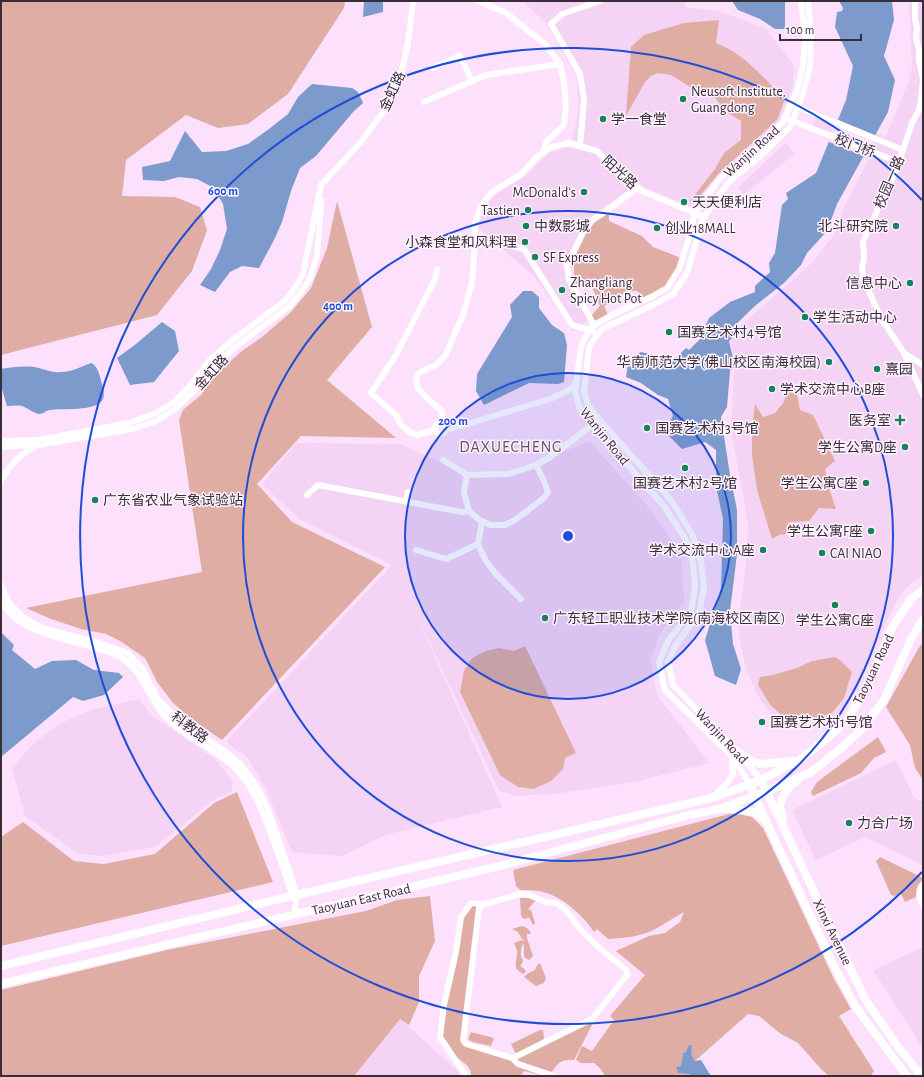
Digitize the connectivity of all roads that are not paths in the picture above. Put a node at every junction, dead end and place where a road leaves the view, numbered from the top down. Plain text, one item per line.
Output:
1 (413, 1) edge
2 (479, 1) edge
3 (600, 1) edge
4 (801, 1) edge
5 (808, 1) edge
6 (915, 1) edge
7 (560, 64) junction
8 (432, 68) dead end
9 (472, 81) junction
10 (424, 102) dead end
11 (791, 104) junction
12 (798, 107) junction
13 (785, 118) junction
14 (793, 121) junction
15 (580, 146) junction
16 (903, 150) junction
17 (544, 152) junction
18 (899, 162) junction
19 (321, 185) junction
20 (637, 188) junction
21 (695, 212) junction
22 (705, 216) junction
23 (475, 244) junction
24 (437, 269) dead end
25 (592, 327) junction
26 (598, 333) junction
27 (904, 353) junction
28 (923, 365) edge
29 (576, 383) junction
30 (923, 395) edge
31 (599, 419) junction
32 (443, 422) junction
33 (593, 425) junction
34 (435, 430) junction
35 (447, 430) junction
36 (1, 441) edge
37 (1, 446) edge
38 (38, 446) junction
39 (443, 460) dead end
40 (536, 466) junction
41 (467, 475) junction
42 (1, 481) edge
43 (408, 492) dead end
44 (307, 495) dead end
45 (406, 501) junction
46 (469, 511) junction
47 (482, 521) junction
48 (478, 544) junction
49 (416, 550) dead end
50 (1, 585) edge
51 (923, 590) edge
52 (521, 599) dead end
53 (1, 601) edge
54 (923, 620) edge
55 (734, 754) junction
56 (801, 759) junction
57 (811, 772) junction
58 (761, 780) junction
59 (749, 783) junction
60 (766, 792) junction
61 (755, 796) junction
62 (712, 798) junction
63 (719, 809) junction
64 (766, 821) junction
65 (788, 837) junction
66 (923, 885) edge
67 (294, 896) junction
68 (481, 904) dead end
69 (923, 906) edge
70 (295, 914) junction
71 (1, 966) edge
72 (1, 984) edge
73 (512, 1058) junction
74 (466, 1076) edge
75 (553, 1076) edge
76 (907, 1076) edge
77 (922, 1076) edge

1 - 19 street, 金虹路
2 - 7 street
3 - 15 street
4 - 11 street, Wanjin Road
5 - 12 street, Wanjin Road
6 - 16 street, 校园一路
7 - 9 street
7 - 17 street
8 - 9 street
9 - 10 street
11 - 12 street, 校门桥
11 - 13 street, Wanjin Road
12 - 14 street, Wanjin Road
12 - 16 street, 校门桥
13 - 14 street, 校门桥
13 - 21 street, Wanjin Road
14 - 18 street, 校门桥
14 - 22 street, Wanjin Road
15 - 17 street, 阳光路
15 - 20 street, 阳光路
16 - 18 street, 校园一路
17 - 23 street
18 - 27 street, 校园一路
19 - 36 street, 金虹路
19 - 38 street, 金虹路
20 - 21 street, 阳光路
20 - 25 street
21 - 22 street, 阳光路
21 - 25 street, Wanjin Road
22 - 26 street, Wanjin Road
23 - 25 street
23 - 32 street
24 - 34 street
25 - 26 street
25 - 29 street, Wanjin Road
26 - 31 street, Wanjin Road
27 - 28 street
27 - 30 street, 校园一路
29 - 33 street, Wanjin Road
29 - 35 street
31 - 33 street
31 - 55 street, Wanjin Road
32 - 34 street
32 - 35 street
33 - 40 street
33 - 55 street, Wanjin Road
34 - 35 street
37 - 38 street, 金虹路
38 - 42 street
39 - 41 street
40 - 41 street
40 - 47 street
41 - 46 street
43 - 45 street
44 - 45 street
45 - 46 street
46 - 47 street
47 - 48 street
48 - 49 street
48 - 52 street
50 - 67 street, 科教路
51 - 56 main road, Taoyuan Road
53 - 67 street, 科教路
54 - 57 main road, Taoyuan Road
55 - 56 main road
55 - 58 street, Wanjin Road
55 - 59 street, Wanjin Road
55 - 62 street
56 - 58 main road, Taoyuan Road
57 - 60 main road, Taoyuan Road
57 - 65 main road
58 - 59 main road, Taoyuan Road
58 - 60 main road, Xinxi Avenue
59 - 61 main road, Xinxi Avenue
59 - 62 main road, Taoyuan Road
60 - 61 main road, Taoyuan Road
60 - 65 main road, Xinxi Avenue
61 - 63 main road, Taoyuan Road
61 - 64 main road, Xinxi Avenue
62 - 67 main road, Taoyuan East Road
63 - 64 main road
63 - 70 main road, Taoyuan East Road
64 - 76 main road, Xinxi Avenue
65 - 77 main road, Xinxi Avenue
66 - 69 street
67 - 70 street, 科教路
67 - 71 main road, Taoyuan East Road
68 - 74 street
70 - 72 main road, Taoyuan East Road
73 - 73 street
73 - 75 street

